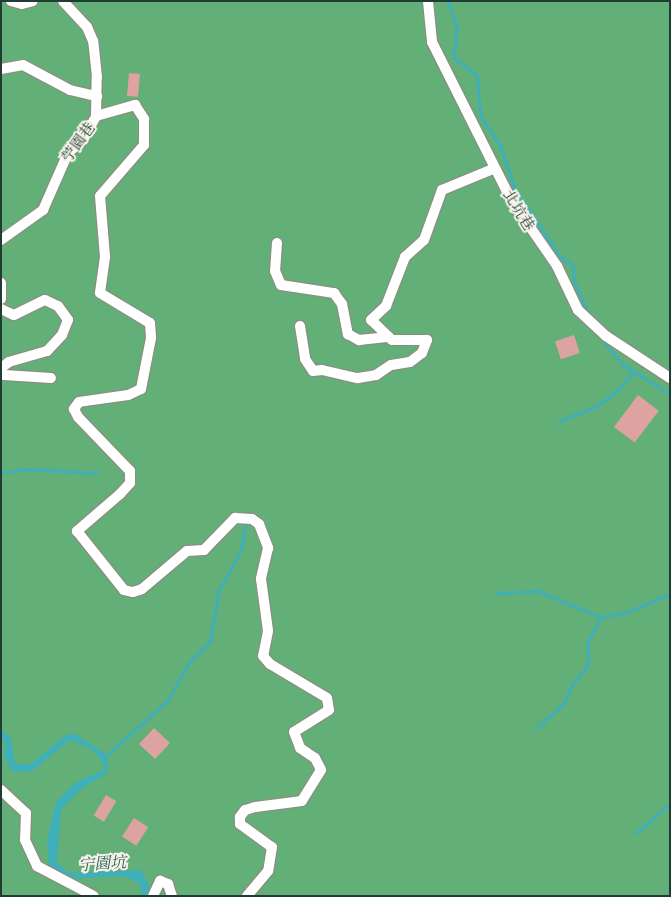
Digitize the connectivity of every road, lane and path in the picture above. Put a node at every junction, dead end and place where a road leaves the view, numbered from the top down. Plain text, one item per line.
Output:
1 (10, 1) edge
2 (33, 1) edge
3 (63, 1) edge
4 (428, 1) edge
5 (1, 69) edge
6 (96, 96) junction
7 (96, 116) junction
8 (495, 168) junction
9 (1, 240) edge
10 (277, 243) dead end
11 (1, 283) edge
12 (1, 299) edge
13 (1, 309) edge
14 (300, 326) dead end
15 (389, 337) junction
16 (1, 370) edge
17 (51, 378) dead end
18 (670, 378) edge
19 (1, 790) edge
20 (94, 896) edge
21 (153, 896) edge
22 (172, 896) edge
23 (247, 896) edge

1 - 2 street
3 - 6 street, 苧園巷
4 - 8 street, 北坑巷
5 - 6 street
6 - 7 street, 苧園巷
7 - 9 street, 苧園巷
7 - 23 street
8 - 15 street
8 - 18 street, 北坑巷
10 - 15 street
11 - 12 street
13 - 16 street
14 - 15 street
16 - 17 street
19 - 20 street
21 - 22 street

